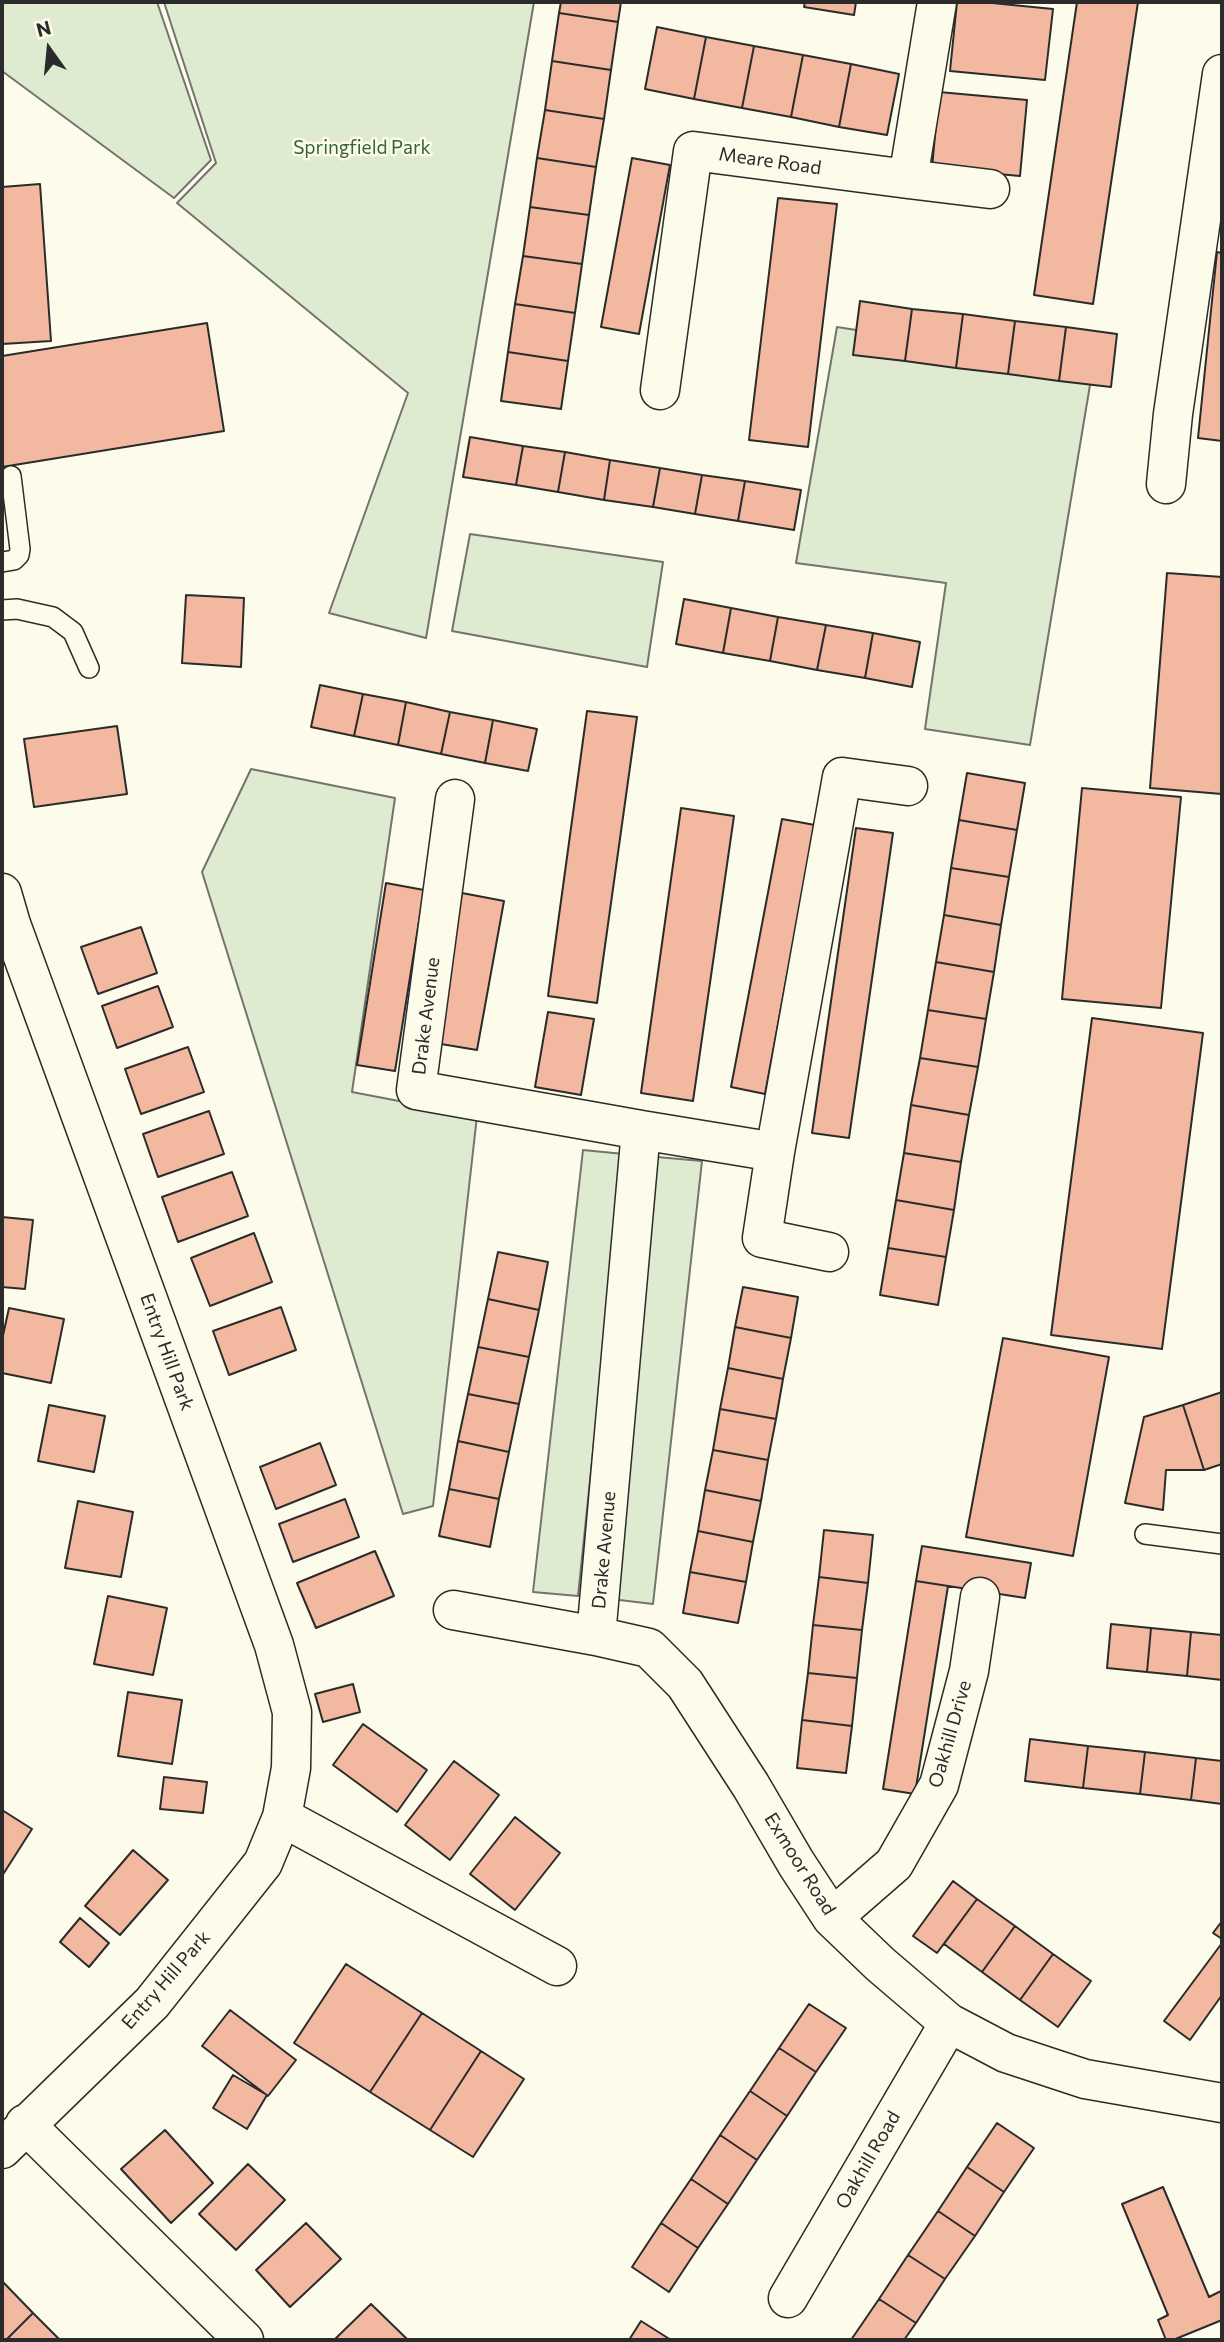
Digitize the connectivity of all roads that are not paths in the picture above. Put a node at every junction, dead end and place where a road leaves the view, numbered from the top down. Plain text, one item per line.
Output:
1 (937, 2) edge
2 (1222, 74) edge
3 (908, 179) junction
4 (990, 189) dead end
5 (660, 390) dead end
6 (10, 476) dead end
7 (1166, 484) dead end
8 (2, 562) edge
9 (2, 610) edge
10 (89, 668) dead end
11 (908, 786) dead end
12 (455, 799) dead end
13 (2, 893) edge
14 (641, 1130) junction
15 (775, 1152) junction
16 (829, 1252) dead end
17 (1145, 1534) dead end
18 (1222, 1544) edge
19 (980, 1597) dead end
20 (453, 1610) dead end
21 (596, 1636) junction
22 (282, 1817) junction
23 (832, 1918) junction
24 (558, 1966) dead end
25 (949, 2023) junction
26 (1222, 2104) edge
27 (13, 2136) edge
28 (788, 2298) dead end
29 (244, 2340) edge

1 - 3 street
2 - 7 street
3 - 4 street
3 - 5 street, Meare Road
6 - 8 lane
9 - 10 lane
11 - 15 street
12 - 14 street, Drake Avenue
13 - 22 street, Entry Hill Park
14 - 15 street, Drake Avenue
14 - 21 street, Drake Avenue
15 - 16 street
17 - 18 lane
19 - 23 street, Oakhill Drive
20 - 21 street, Exmoor Road
21 - 23 street, Exmoor Road
22 - 24 street
22 - 27 street, Entry Hill Park
23 - 25 street, Exmoor Road
25 - 26 street, Exmoor Road
25 - 28 street, Oakhill Road
27 - 29 street, Entry Hill Park

